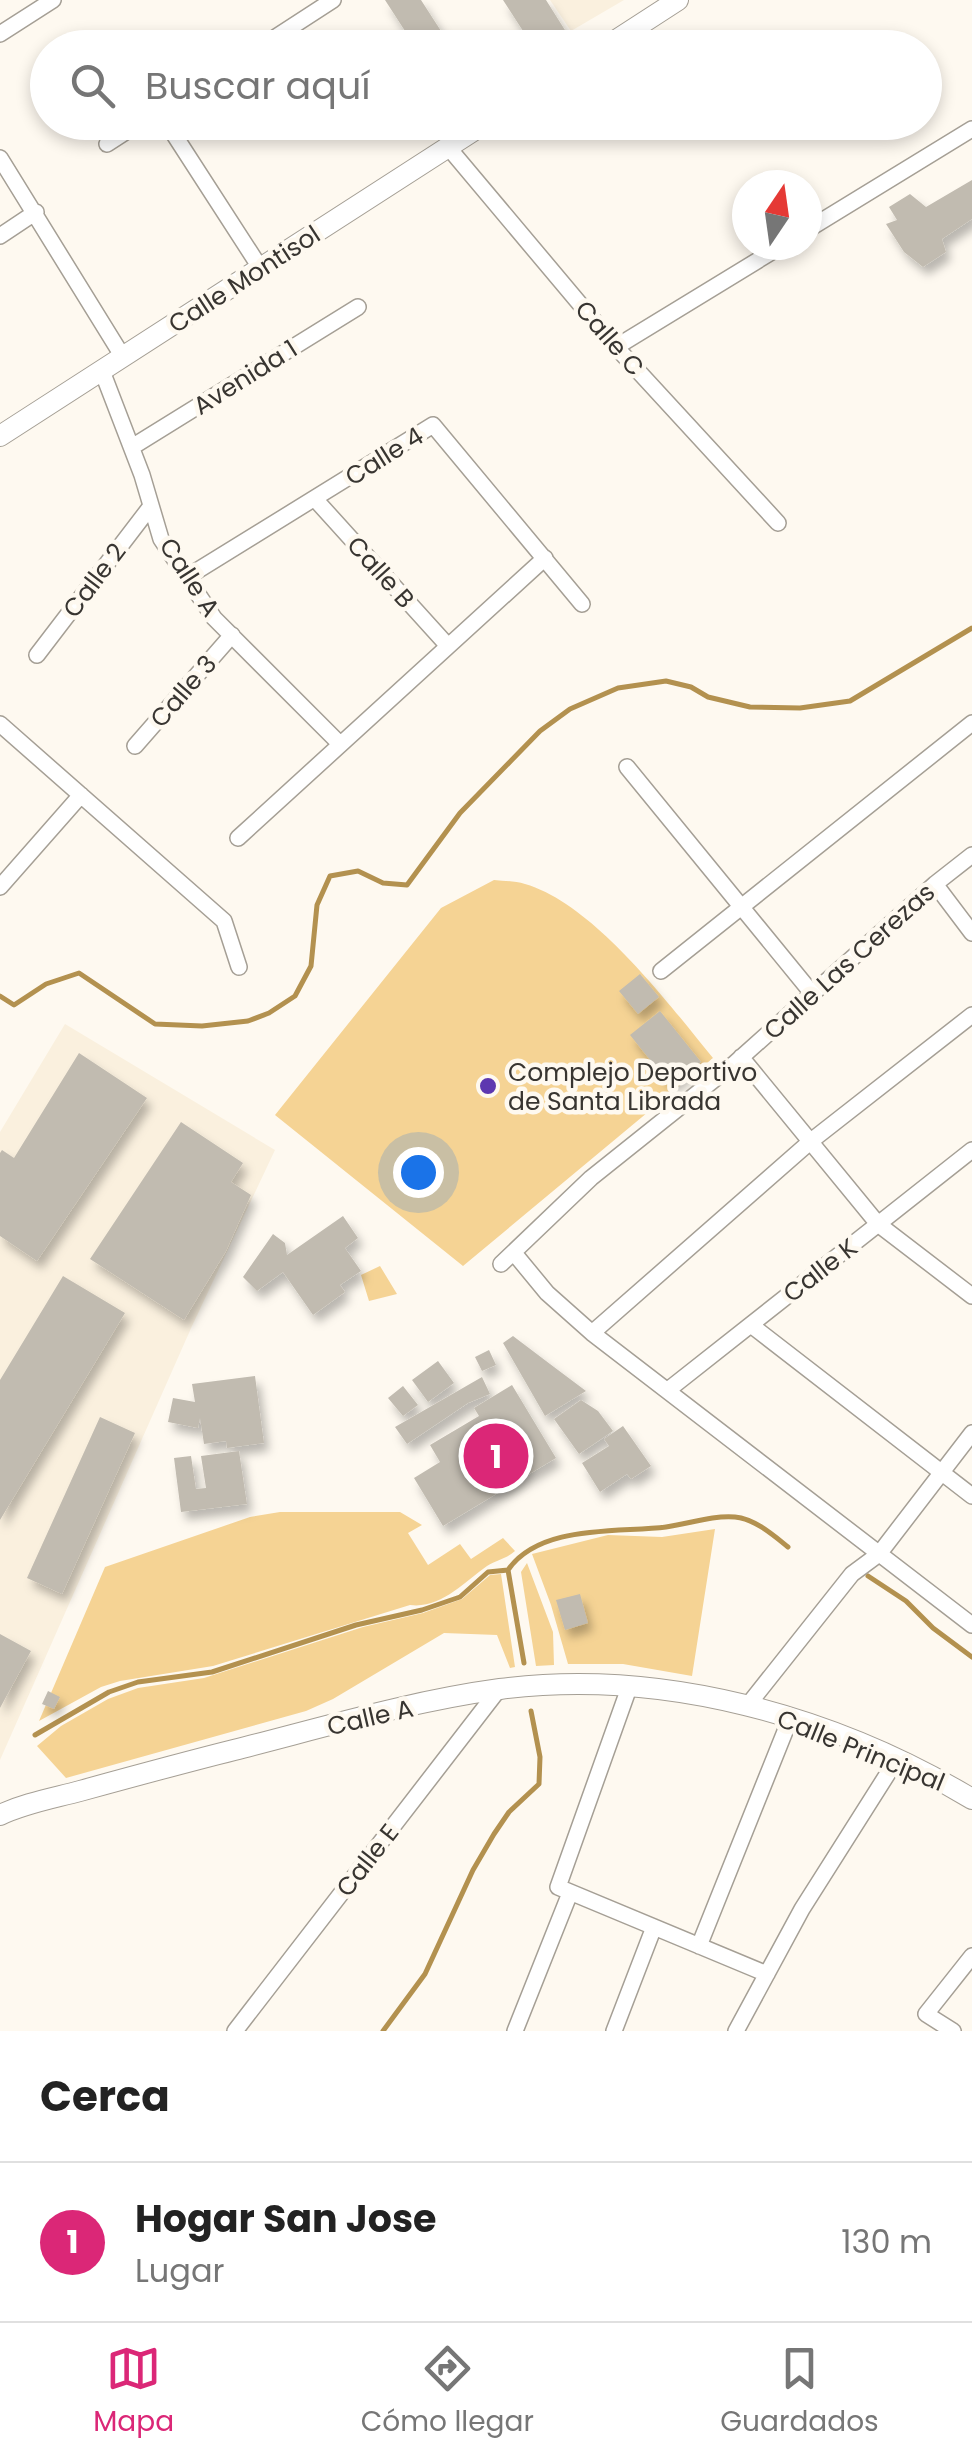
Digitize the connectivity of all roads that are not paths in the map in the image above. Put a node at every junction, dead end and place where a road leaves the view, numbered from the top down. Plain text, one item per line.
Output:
1 (53, 0) edge
2 (333, 0) edge
3 (678, 0) edge
4 (286, 30) edge
5 (632, 30) edge
6 (0, 34) edge
7 (972, 129) edge
8 (112, 140) edge
9 (178, 140) edge
10 (459, 140) edge
11 (106, 144) dead end
12 (448, 147) junction
13 (0, 158) edge
14 (36, 212) junction
15 (822, 221) edge
16 (0, 236) edge
17 (758, 260) edge
18 (261, 269) junction
19 (358, 306) dead end
20 (616, 347) junction
21 (123, 357) junction
22 (102, 371) junction
23 (0, 436) edge
24 (132, 448) junction
25 (315, 499) junction
26 (151, 506) junction
27 (778, 523) dead end
28 (545, 558) junction
29 (186, 577) junction
30 (582, 604) dead end
31 (232, 635) junction
32 (448, 646) junction
33 (37, 655) dead end
34 (972, 723) edge
35 (0, 724) edge
36 (340, 744) junction
37 (135, 746) dead end
38 (627, 767) dead end
39 (81, 795) junction
40 (238, 838) dead end
41 (972, 855) edge
42 (935, 884) junction
43 (0, 887) edge
44 (744, 908) junction
45 (972, 933) edge
46 (239, 966) dead end
47 (661, 971) dead end
48 (812, 992) junction
49 (972, 1016) edge
50 (741, 1057) junction
51 (811, 1141) junction
52 (969, 1157) edge
53 (878, 1224) junction
54 (514, 1253) junction
55 (501, 1264) dead end
56 (972, 1296) edge
57 (751, 1325) junction
58 (592, 1333) junction
59 (668, 1390) junction
60 (972, 1433) edge
61 (942, 1472) junction
62 (972, 1496) edge
63 (879, 1554) junction
64 (972, 1625) edge
65 (630, 1686) junction
66 (499, 1690) junction
67 (748, 1705) junction
68 (790, 1718) junction
69 (897, 1760) junction
70 (972, 1799) edge
71 (0, 1815) edge
72 (570, 1893) junction
73 (654, 1927) junction
74 (699, 1946) junction
75 (972, 1956) edge
76 (767, 1974) junction
77 (235, 2031) edge
78 (514, 2031) edge
79 (614, 2031) edge
80 (736, 2031) edge
81 (953, 2031) edge

1 - 6 street
2 - 4 street
3 - 5 street
7 - 15 street
8 - 11 street
9 - 18 street
10 - 12 street, Calle Montisol
12 - 18 street, Calle Montisol
12 - 20 street, Calle C
13 - 14 street
14 - 16 street
14 - 21 street
17 - 20 street
18 - 21 street, Calle Montisol
19 - 24 street, Avenida 1
20 - 27 street, Calle C
21 - 22 street, Calle Montisol
22 - 23 street, Calle Montisol
22 - 24 street, Calle A
24 - 26 street, Calle A
25 - 28 street, Calle 4
25 - 29 street, Calle 4
25 - 32 street, Calle B
26 - 29 street, Calle A
26 - 33 street, Calle 2
28 - 30 street, Calle 4
28 - 32 street
29 - 31 street, Calle A
31 - 36 street, Calle A
31 - 37 street, Calle 3
32 - 36 street
34 - 44 street
35 - 39 street
36 - 40 street
38 - 44 street
39 - 43 street
39 - 46 street
41 - 42 street, Calle Las Cerezas
42 - 45 street
42 - 48 street, Calle Las Cerezas
44 - 47 street
44 - 48 street
48 - 50 street, Calle Las Cerezas
49 - 51 street
50 - 51 street
50 - 54 street, Calle Las Cerezas
51 - 53 street
51 - 58 street
52 - 53 street, Calle K
53 - 56 street
53 - 57 street, Calle K
54 - 55 street, Calle Las Cerezas
54 - 58 street
57 - 59 street, Calle K
57 - 61 street
58 - 59 street
59 - 63 street
60 - 61 street
61 - 62 street
61 - 63 street
63 - 64 street
63 - 67 street
65 - 66 street, Calle A
65 - 67 street, Calle A
65 - 72 street
66 - 71 street, Calle A
66 - 77 street, Calle E
67 - 68 street, Calle Principal
68 - 69 street, Calle Principal
68 - 74 street
69 - 70 street, Calle Principal
69 - 76 street
72 - 73 street
72 - 78 street
73 - 74 street
73 - 79 street
74 - 76 street
75 - 81 street
76 - 80 street

